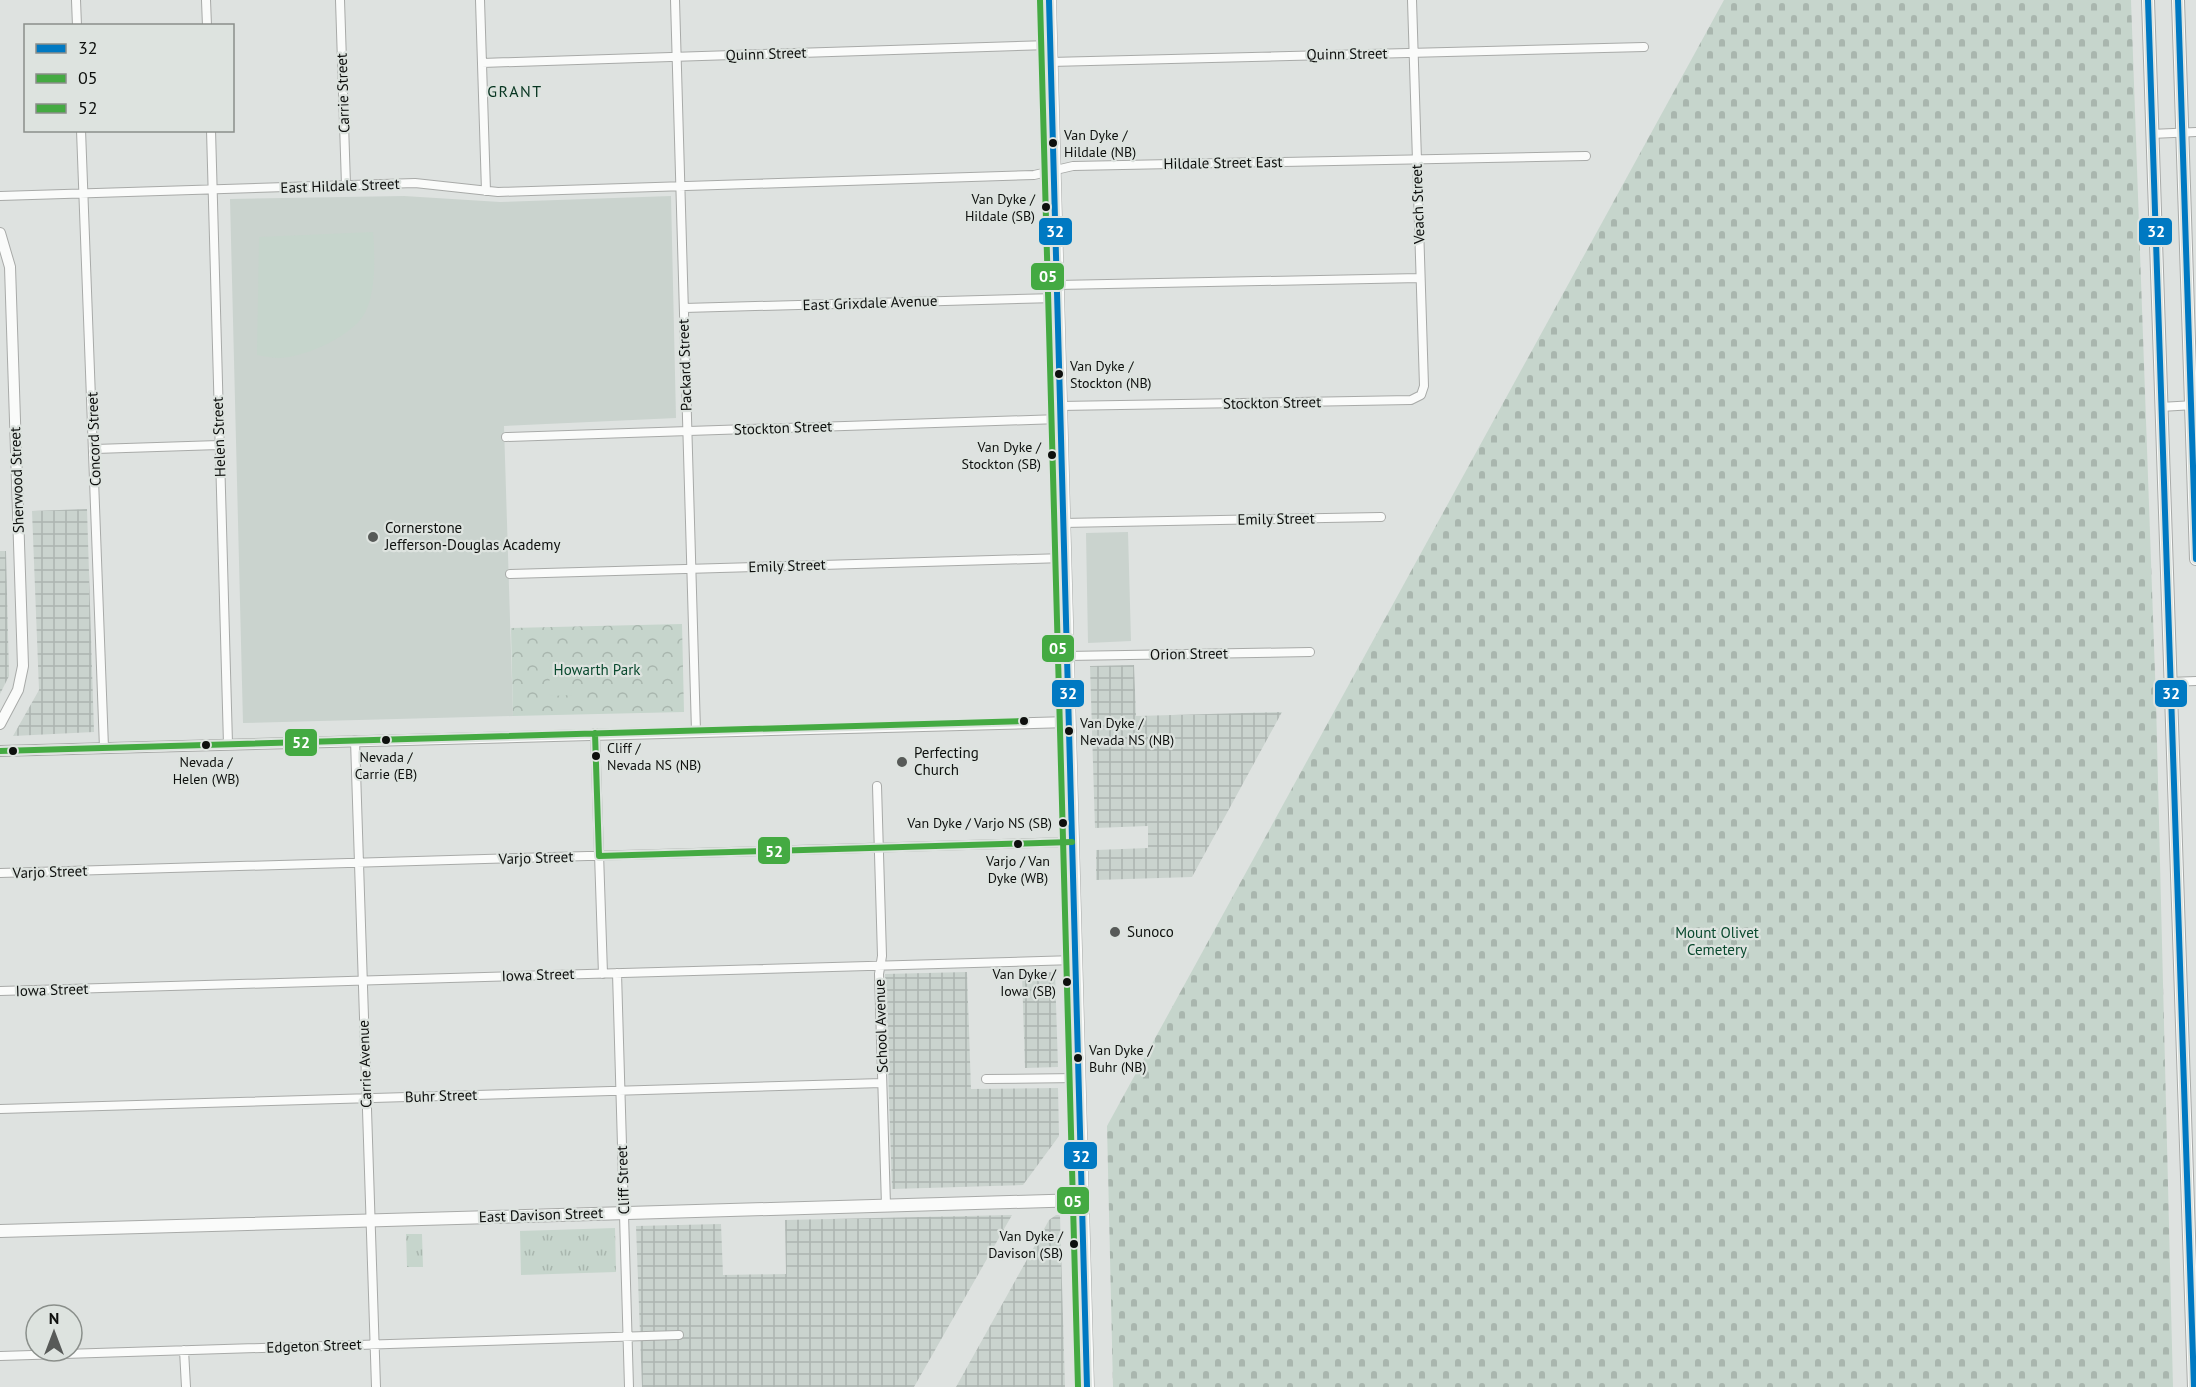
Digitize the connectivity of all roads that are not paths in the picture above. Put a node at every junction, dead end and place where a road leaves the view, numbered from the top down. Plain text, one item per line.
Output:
1 (76, 0) edge
2 (206, 0) edge
3 (340, 0) edge
4 (480, 0) edge
5 (675, 0) edge
6 (1049, 0) edge
7 (1412, 0) edge
8 (2148, 0) edge
9 (2178, 0) edge
10 (77, 24) edge
11 (207, 24) edge
12 (1050, 45) junction
13 (1644, 47) dead end
14 (1414, 53) junction
15 (677, 57) junction
16 (1050, 62) junction
17 (482, 63) junction
18 (81, 132) edge
19 (211, 132) edge
20 (2196, 132) edge
21 (2182, 133) junction
22 (2151, 134) junction
23 (1586, 156) dead end
24 (1416, 159) junction
25 (1053, 170) junction
26 (346, 185) junction
27 (680, 186) junction
28 (212, 190) junction
29 (486, 191) junction
30 (84, 193) junction
31 (0, 196) edge
32 (0, 233) edge
33 (1420, 278) junction
34 (1057, 291) junction
35 (684, 308) junction
36 (1411, 400) joint
37 (2194, 405) edge
38 (2160, 406) junction
39 (1060, 412) junction
40 (687, 430) junction
41 (506, 436) dead end
42 (219, 446) junction
43 (95, 449) junction
44 (1381, 517) dead end
45 (1063, 524) junction
46 (1064, 558) junction
47 (2196, 559) edge
48 (691, 569) junction
49 (510, 574) dead end
50 (1310, 652) dead end
51 (1067, 656) junction
52 (2196, 681) edge
53 (2169, 682) junction
54 (1069, 722) junction
55 (0, 724) edge
56 (696, 731) junction
57 (595, 733) junction
58 (355, 740) junction
59 (228, 744) junction
60 (104, 748) junction
61 (0, 751) edge
62 (877, 786) dead end
63 (1072, 842) junction
64 (879, 847) junction
65 (599, 856) junction
66 (359, 863) junction
67 (0, 873) edge
68 (1075, 960) junction
69 (880, 965) junction
70 (617, 973) junction
71 (603, 974) junction
72 (363, 981) junction
73 (0, 991) edge
74 (1079, 1078) junction
75 (986, 1079) dead end
76 (882, 1083) junction
77 (620, 1091) junction
78 (367, 1098) junction
79 (0, 1109) edge
80 (1082, 1200) junction
81 (886, 1205) junction
82 (624, 1213) junction
83 (371, 1220) junction
84 (0, 1231) edge
85 (679, 1335) dead end
86 (628, 1337) junction
87 (375, 1345) junction
88 (184, 1350) junction
89 (0, 1356) edge
90 (186, 1387) edge
91 (376, 1387) edge
92 (629, 1387) edge
93 (1087, 1387) edge
94 (2194, 1387) edge

1 - 10 street
2 - 11 street
3 - 26 street, Carrie Street
4 - 17 street
5 - 15 street, Packard Street
6 - 12 main road
7 - 14 street, Veach Street
8 - 22 main road
9 - 21 main road
12 - 15 street, Quinn Street
12 - 16 main road
13 - 14 street, Quinn Street
14 - 16 street, Quinn Street
14 - 24 street, Veach Street
15 - 17 street, Quinn Street
15 - 27 street, Packard Street
16 - 25 main road
17 - 29 street
18 - 30 street, Concord Street
19 - 28 street, Helen Street
20 - 21 street
21 - 22 street
21 - 37 main road
22 - 38 main road
23 - 24 street, Hildale Street East
24 - 25 street, Hildale Street East
24 - 33 street, Veach Street
25 - 27 street, Hildale Street East
25 - 34 main road
26 - 28 street, East Hildale Street
26 - 29 street, East Hildale Street
27 - 29 street, East Hildale Street
27 - 35 street, Packard Street
28 - 30 street, East Hildale Street
28 - 42 street, Helen Street
30 - 31 street, East Hildale Street
30 - 43 street, Concord Street
32 - 55 street, Sherwood Street
33 - 34 street, East Grixdale Avenue
33 - 36 street, Veach Street
34 - 35 street, East Grixdale Avenue
34 - 39 main road
35 - 40 street, Packard Street
36 - 39 street, Stockton Street
37 - 38 street
37 - 47 main road
38 - 53 main road
39 - 40 street, Stockton Street
39 - 45 main road
40 - 41 street, Stockton Street
40 - 48 street, Packard Street
42 - 43 street
42 - 59 street, Helen Street
43 - 60 street, Concord Street
44 - 45 street, Emily Street
45 - 46 main road
46 - 48 street, Emily Street
46 - 51 main road
48 - 49 street, Emily Street
48 - 56 street, Packard Street
50 - 51 street, Orion Street
51 - 54 main road
52 - 53 street
53 - 94 main road
54 - 56 street
54 - 63 main road
56 - 57 street
57 - 58 street
57 - 65 street
58 - 59 street
58 - 66 street, Carrie Avenue
59 - 60 street
60 - 61 street
62 - 64 street, School Avenue
63 - 64 street, Varjo Street
63 - 68 main road
64 - 65 street, Varjo Street
64 - 69 street, School Avenue
65 - 66 street, Varjo Street
65 - 71 street
66 - 67 street, Varjo Street
66 - 72 street, Carrie Avenue
68 - 69 street, Iowa Street
68 - 74 main road
69 - 70 street, Iowa Street
69 - 76 street, School Avenue
70 - 71 street, Iowa Street
70 - 77 street, Cliff Street
71 - 72 street, Iowa Street
72 - 73 street, Iowa Street
72 - 78 street, Carrie Avenue
74 - 75 street
74 - 80 main road
76 - 77 street, Buhr Street
76 - 81 street, School Avenue
77 - 78 street, Buhr Street
77 - 82 street, Cliff Street
78 - 79 street, Buhr Street
78 - 83 street, Carrie Avenue
80 - 81 main road, East Davison Street
80 - 93 main road
81 - 82 main road, East Davison Street
82 - 83 main road, East Davison Street
82 - 86 street, Cliff Street
83 - 84 main road, East Davison Street
83 - 87 street, Carrie Avenue
85 - 86 street, Edgeton Street
86 - 87 street, Edgeton Street
86 - 92 street, Cliff Street
87 - 88 street, Edgeton Street
87 - 91 street, Carrie Avenue
88 - 89 street, Edgeton Street
88 - 90 street

